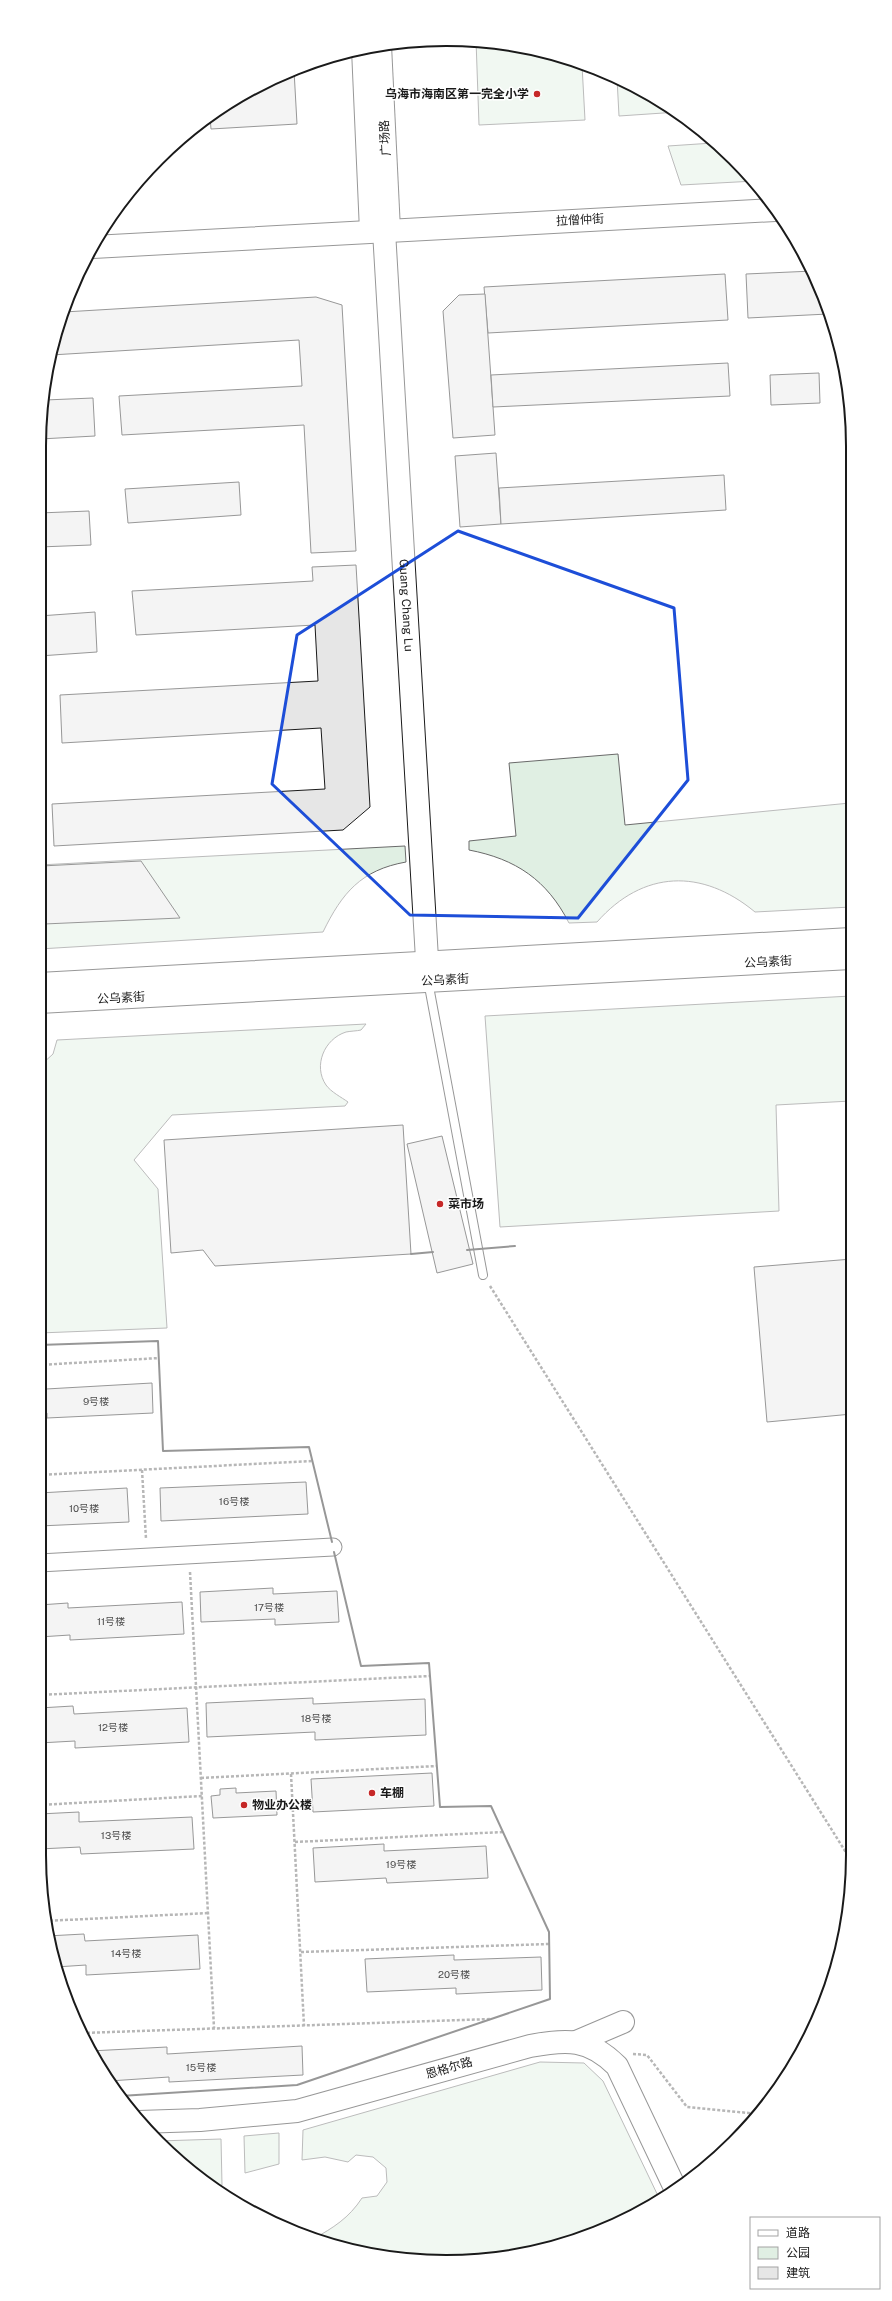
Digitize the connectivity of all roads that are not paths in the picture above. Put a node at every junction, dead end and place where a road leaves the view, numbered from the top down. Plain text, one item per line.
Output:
1 (380, 52) edge
2 (364, 55) edge
3 (769, 210) edge
4 (382, 231) junction
5 (100, 247) edge
6 (846, 939) edge
7 (846, 958) edge
8 (428, 972) junction
9 (46, 984) edge
10 (46, 1001) edge
11 (483, 1276) road end
12 (333, 1547) dead end
13 (46, 1563) edge
14 (623, 2022) dead end
15 (576, 2042) junction
16 (148, 2122) edge
17 (673, 2184) edge

1 - 4 street, 广场路
2 - 4 street, 广场路
3 - 4 street, 拉僧仲街
4 - 5 street, 拉僧仲街
4 - 8 street, Guang Chang Lu
6 - 8 street, 公乌素街
7 - 8 street, 公乌素街
8 - 9 street, 公乌素街
8 - 10 street, 公乌素街
8 - 11 lane
12 - 13 street
14 - 15 street
15 - 16 street, 恩格尔路
15 - 17 street, 恩格尔路

